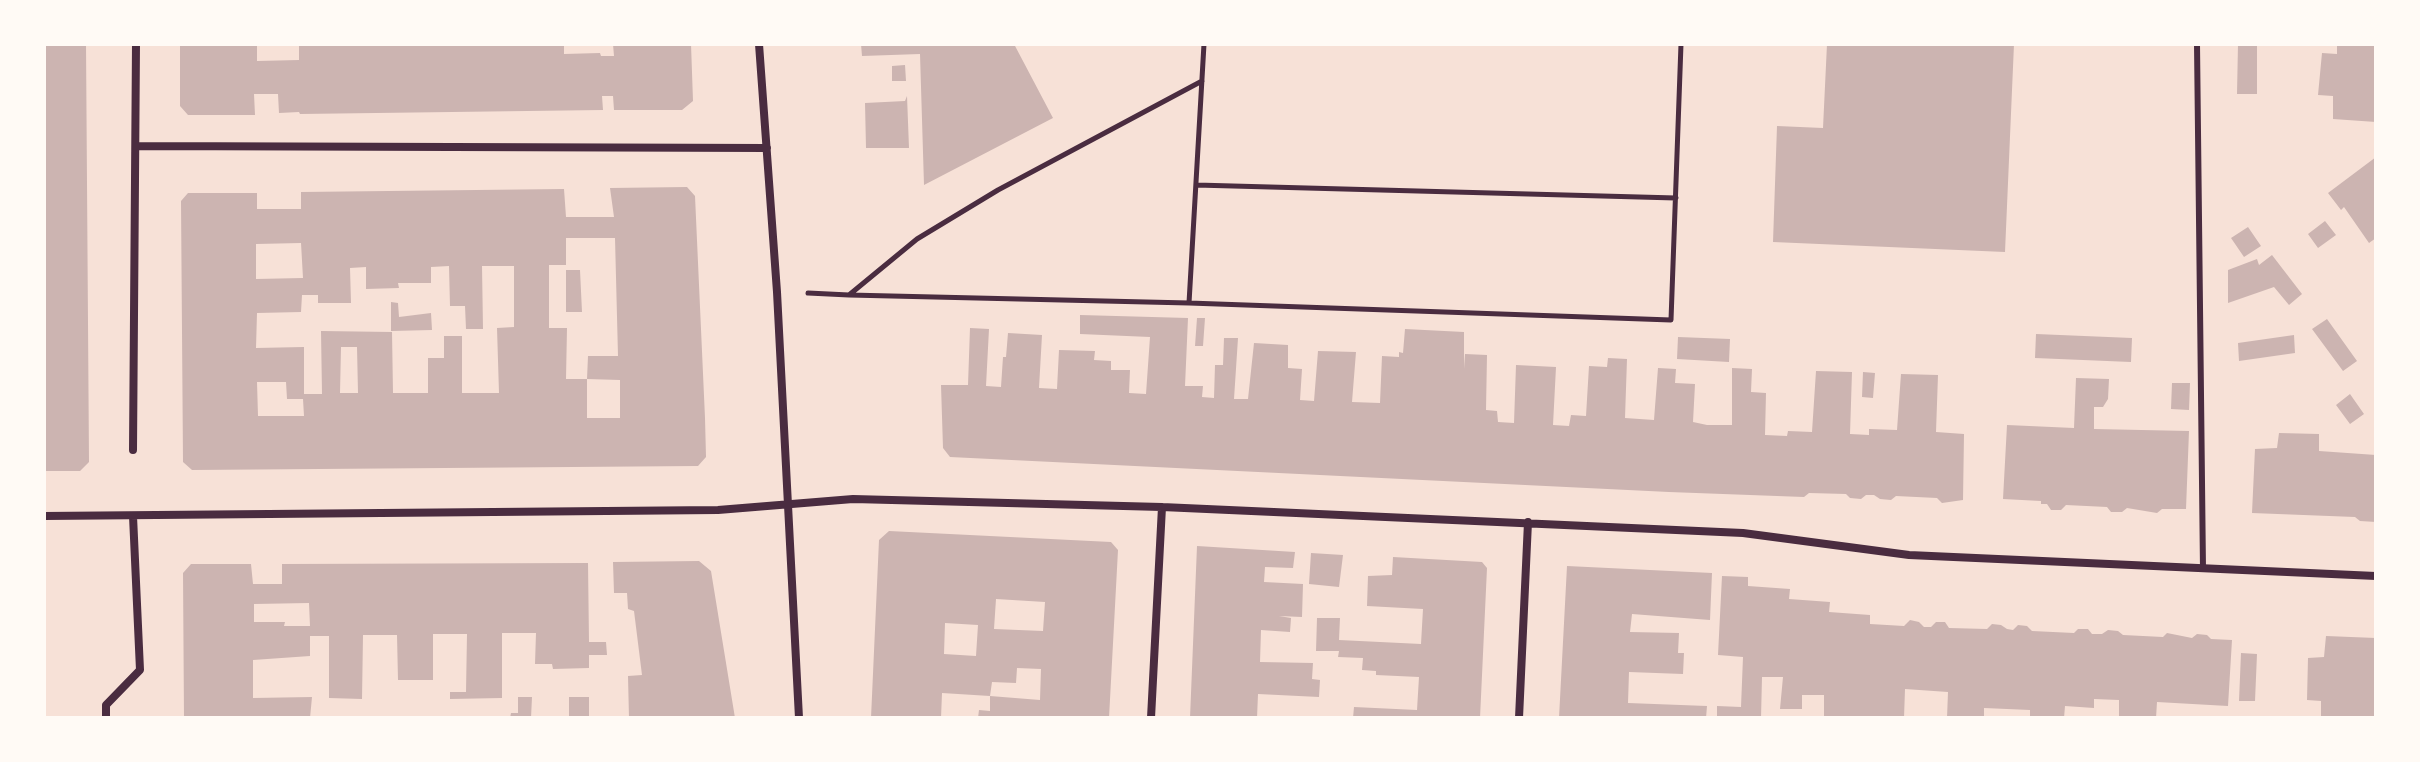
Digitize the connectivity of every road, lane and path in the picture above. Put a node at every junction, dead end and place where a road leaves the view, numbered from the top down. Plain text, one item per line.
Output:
1 (136, 44) edge
2 (759, 44) edge
3 (1204, 44) edge
4 (1681, 44) edge
5 (2197, 44) edge
6 (1202, 81) junction
7 (137, 146) junction
8 (767, 148) junction
9 (1196, 185) junction
10 (1676, 198) junction
11 (777, 292) junction
12 (849, 295) junction
13 (1189, 303) junction
14 (133, 450) dead end
15 (788, 505) junction
16 (1162, 507) junction
17 (44, 516) edge
18 (133, 516) junction
19 (1528, 522) junction
20 (2203, 569) junction
21 (2376, 576) edge
22 (106, 718) edge
23 (799, 718) edge
24 (1151, 718) edge
25 (1519, 718) edge

1 - 7 street
2 - 8 street
3 - 6 path
4 - 10 path
5 - 20 lane
6 - 9 path
6 - 12 path
7 - 8 street
7 - 14 street
8 - 11 street
9 - 10 path
9 - 13 path
10 - 13 path
11 - 12 path
11 - 15 street
12 - 13 path
15 - 16 street
15 - 18 street
15 - 23 street
16 - 19 street
16 - 24 street
17 - 18 street
18 - 22 street
19 - 20 street
19 - 25 street
20 - 21 street

